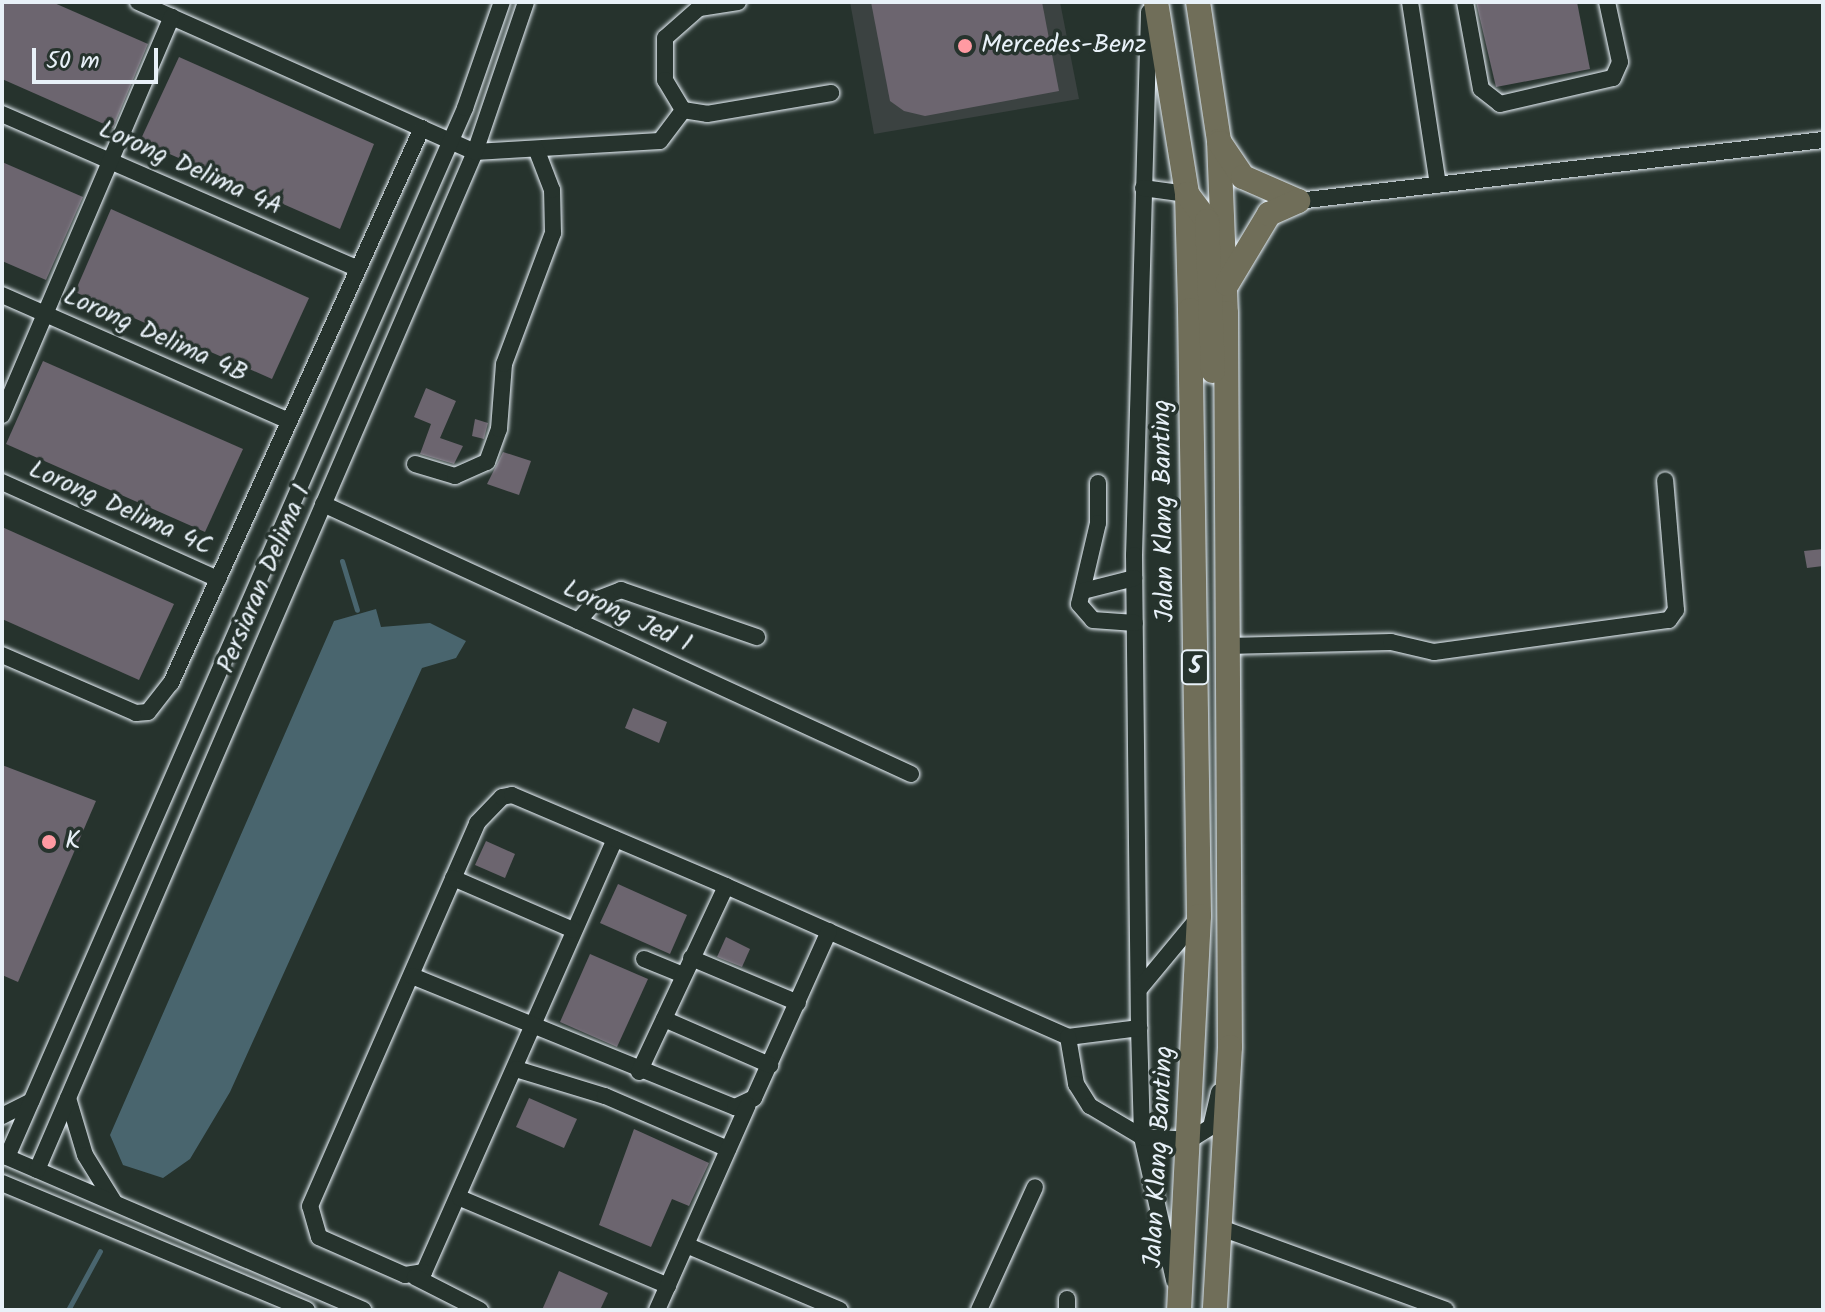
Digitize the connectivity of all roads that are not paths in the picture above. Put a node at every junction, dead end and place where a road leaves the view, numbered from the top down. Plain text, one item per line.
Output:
1 (138, 2) edge
2 (502, 2) edge
3 (526, 2) edge
4 (738, 2) edge
5 (1150, 2) edge
6 (1156, 2) edge
7 (1198, 2) edge
8 (1410, 2) edge
9 (1465, 2) edge
10 (1607, 2) edge
11 (172, 17) junction
12 (831, 93) dead end
13 (683, 110) junction
14 (2, 114) edge
15 (422, 128) junction
16 (1823, 140) edge
17 (450, 141) junction
18 (1219, 141) junction
19 (537, 151) junction
20 (475, 152) junction
21 (111, 161) junction
22 (1438, 185) junction
23 (1143, 188) junction
24 (1187, 194) junction
25 (1298, 201) junction
26 (358, 269) junction
27 (1225, 286) junction
28 (2, 295) edge
29 (45, 314) junction
30 (2, 415) edge
31 (289, 421) junction
32 (415, 464) dead end
33 (1665, 480) dead end
34 (2, 482) edge
35 (1098, 483) dead end
36 (1227, 499) junction
37 (323, 504) junction
38 (1134, 578) junction
39 (218, 579) junction
40 (1083, 591) junction
41 (578, 621) junction
42 (1135, 623) junction
43 (757, 637) dead end
44 (1227, 646) junction
45 (2, 655) edge
46 (174, 774) junction
47 (911, 774) dead end
48 (201, 788) junction
49 (615, 839) junction
50 (453, 878) junction
51 (726, 886) junction
52 (1199, 916) junction
53 (573, 930) junction
54 (829, 931) junction
55 (691, 958) junction
56 (644, 959) dead end
57 (683, 975) junction
58 (412, 976) junction
59 (1141, 987) junction
60 (798, 1003) junction
61 (664, 1019) junction
62 (533, 1027) junction
63 (1139, 1028) junction
64 (1068, 1037) junction
65 (1230, 1047) junction
66 (770, 1065) junction
67 (516, 1069) junction
68 (639, 1072) junction
69 (68, 1098) junction
70 (31, 1101) junction
71 (748, 1105) junction
72 (2, 1116) edge
73 (1142, 1137) junction
74 (1190, 1140) junction
75 (728, 1149) junction
76 (4, 1156) edge
77 (37, 1170) junction
78 (2, 1183) edge
79 (1035, 1187) dead end
80 (460, 1198) junction
81 (116, 1204) junction
82 (1221, 1228) junction
83 (686, 1245) junction
84 (415, 1277) junction
85 (668, 1286) junction
86 (1179, 1308) edge
87 (307, 1310) edge
88 (363, 1310) edge
89 (480, 1310) edge
90 (657, 1310) edge
91 (840, 1310) edge
92 (979, 1310) edge
93 (1215, 1310) edge
94 (1446, 1310) edge

1 - 11 street
2 - 17 street, Persiaran Delima 1
3 - 20 street, Persiaran Delima 1
4 - 13 street
5 - 23 street
6 - 24 highway, Jalan Klang Banting / 5
7 - 18 highway, 5
8 - 22 street
9 - 10 street
11 - 15 street
11 - 21 street
12 - 13 street
13 - 19 street
14 - 21 street, Lorong Delima 4A
15 - 17 street
15 - 26 street
16 - 22 street
17 - 20 street
17 - 46 street, Persiaran Delima 1
18 - 25 highway
18 - 27 highway, 5
19 - 20 street
19 - 32 street
20 - 37 street, Persiaran Delima 1
21 - 26 street, Lorong Delima 4A
21 - 29 street
22 - 25 street
23 - 24 street
23 - 38 street
24 - 36 highway
24 - 52 highway, Jalan Klang Banting / 5
25 - 27 highway
26 - 31 street
27 - 36 highway, 5
28 - 29 street, Lorong Delima 4B
29 - 30 street
29 - 31 street, Lorong Delima 4B
31 - 39 street
33 - 44 street
34 - 39 street, Lorong Delima 4C
35 - 40 street
36 - 44 highway, 5
37 - 41 street, Lorong Jed 1
37 - 48 street, Persiaran Delima 1
38 - 40 street
38 - 42 street
39 - 45 street
40 - 42 street
41 - 43 street
41 - 47 street, Lorong Jed 1
42 - 59 street
44 - 65 highway, 5
46 - 48 street
46 - 70 street, Persiaran Delima 1
48 - 69 street, Persiaran Delima 1
49 - 50 street
49 - 51 street
49 - 53 street
50 - 53 street
50 - 58 street
51 - 54 street
51 - 55 street
52 - 59 street
52 - 74 highway, Jalan Klang Banting / 5
53 - 62 street
54 - 60 street
54 - 64 street
55 - 57 street
55 - 60 street
56 - 57 street
57 - 61 street
58 - 62 street
58 - 84 street
59 - 63 street
60 - 66 street
61 - 66 street
61 - 68 street
62 - 67 street
62 - 68 street
63 - 64 street
63 - 73 street
64 - 73 street
65 - 74 street
65 - 82 highway, 5
66 - 71 street
67 - 75 street
67 - 80 street
68 - 71 street
69 - 77 street, Persiaran Delima 1
69 - 81 street
70 - 72 street
70 - 76 street, Persiaran Delima 1
71 - 75 street
73 - 74 street
73 - 86 street
74 - 86 highway, Jalan Klang Banting / 5
75 - 83 street
76 - 77 street
77 - 81 street
78 - 87 street
79 - 92 street
80 - 84 street
80 - 85 street
81 - 88 street
82 - 93 highway, 5
82 - 94 street
83 - 85 street
83 - 91 street
84 - 89 street
85 - 90 street

